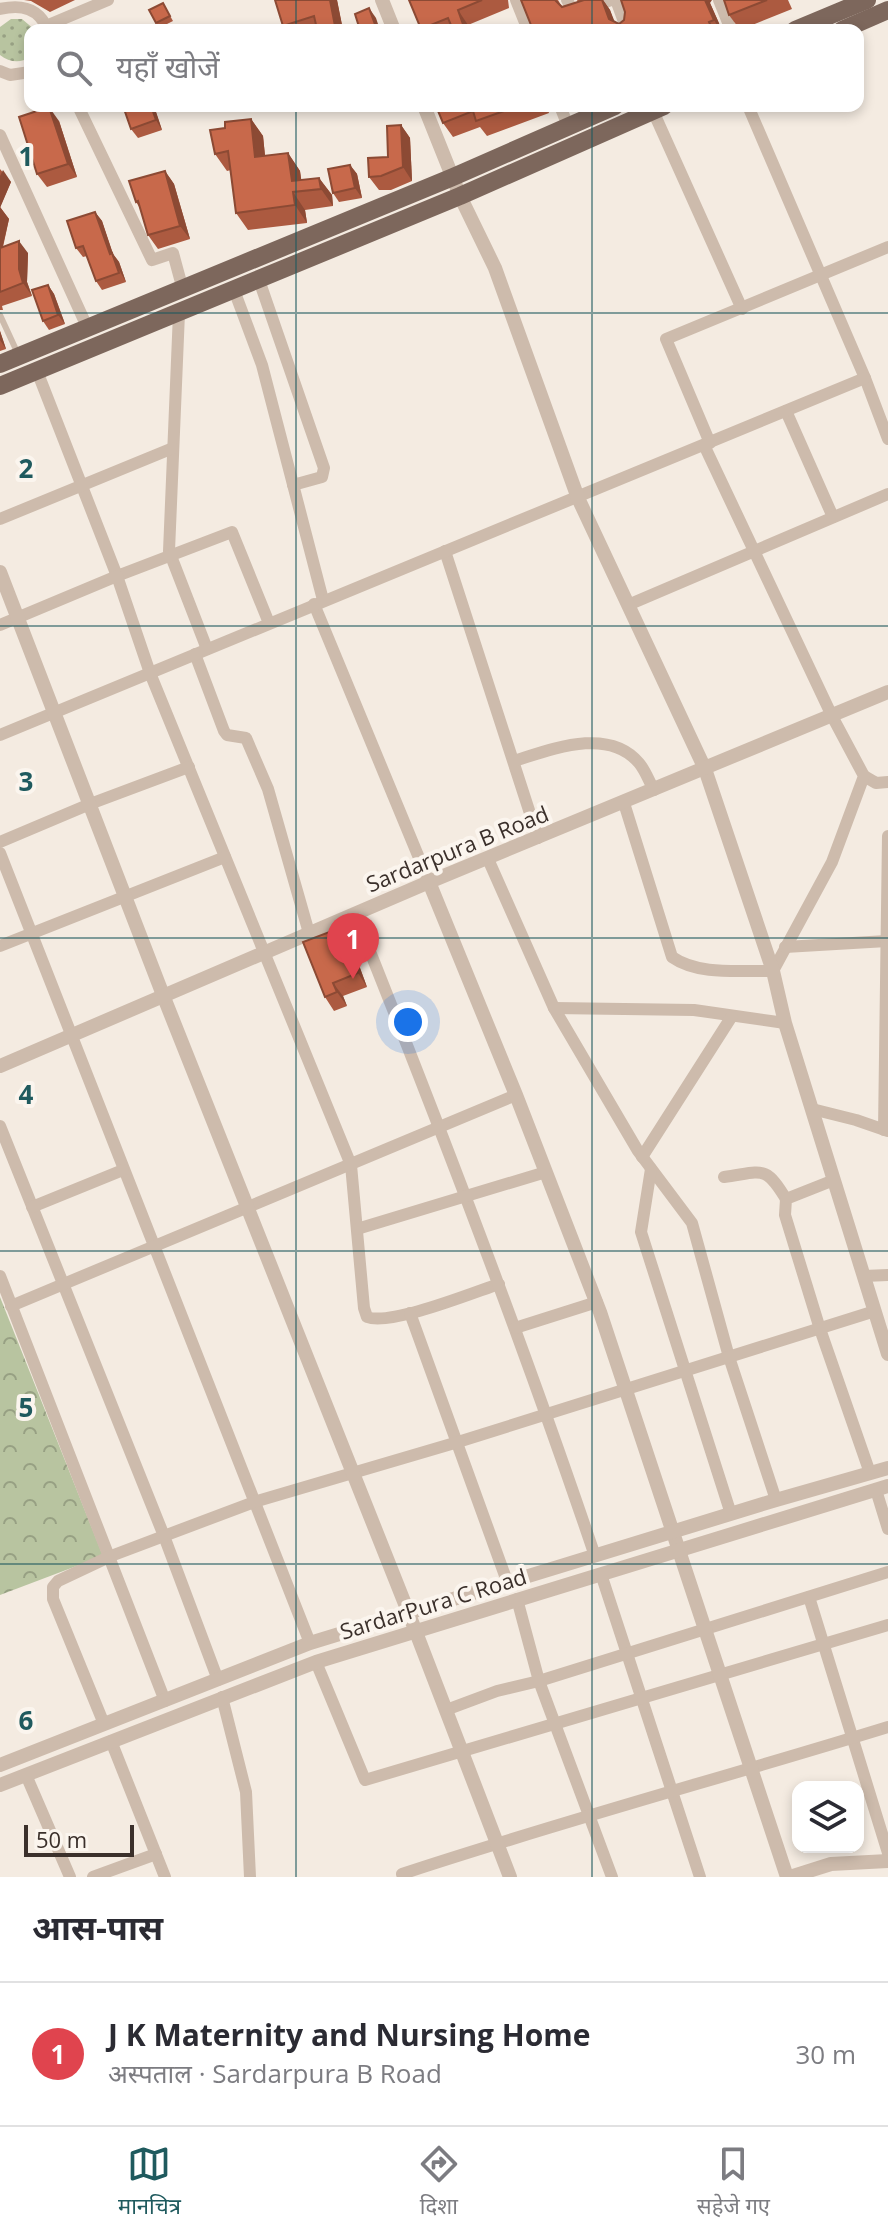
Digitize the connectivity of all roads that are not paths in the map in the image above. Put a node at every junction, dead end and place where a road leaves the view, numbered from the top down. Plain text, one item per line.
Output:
1 (108, 0) edge
2 (382, 0) edge
3 (516, 0) edge
4 (567, 0) edge
5 (613, 0) edge
6 (719, 0) edge
7 (867, 0) edge
8 (0, 9) edge
9 (887, 15) edge
10 (46, 24) edge
11 (56, 24) edge
12 (392, 24) edge
13 (526, 24) edge
14 (624, 24) edge
15 (729, 24) edge
16 (809, 24) edge
17 (860, 24) edge
18 (0, 71) edge
19 (24, 73) edge
20 (81, 112) edge
21 (426, 112) edge
22 (562, 112) edge
23 (601, 112) edge
24 (650, 112) edge
25 (661, 112) edge
26 (751, 112) edge
27 (568, 126) junction
28 (0, 135) edge
29 (453, 177) junction
30 (460, 196) junction
31 (888, 247) edge
32 (821, 277) junction
33 (259, 280) junction
34 (183, 290) junction
35 (234, 290) junction
36 (742, 309) junction
37 (179, 313) junction
38 (0, 315) edge
39 (88, 329) junction
40 (19, 356) junction
41 (0, 364) edge
42 (37, 371) junction
43 (865, 378) junction
44 (0, 386) edge
45 (786, 411) junction
46 (888, 439) edge
47 (707, 444) junction
48 (173, 448) junction
49 (81, 485) junction
50 (293, 485) junction
51 (888, 494) edge
52 (578, 498) junction
53 (833, 517) junction
54 (0, 519) edge
55 (754, 550) junction
56 (445, 551) junction
57 (170, 554) junction
58 (0, 572) edge
59 (117, 576) junction
60 (318, 602) junction
61 (628, 605) junction
62 (18, 617) junction
63 (269, 623) junction
64 (0, 625) edge
65 (201, 652) junction
66 (150, 673) junction
67 (888, 692) edge
68 (56, 713) junction
69 (832, 716) junction
70 (0, 735) edge
71 (514, 761) junction
72 (189, 767) junction
73 (705, 769) junction
74 (864, 776) junction
75 (888, 782) edge
76 (654, 790) junction
77 (624, 803) junction
78 (90, 804) junction
79 (888, 836) edge
80 (538, 838) junction
81 (0, 842) edge
82 (0, 853) edge
83 (225, 857) junction
84 (488, 859) junction
85 (429, 882) junction
86 (125, 896) junction
87 (355, 914) junction
88 (309, 933) junction
89 (31, 934) junction
90 (887, 941) edge
91 (0, 946) edge
92 (785, 947) junction
93 (264, 952) junction
94 (773, 971) junction
95 (163, 995) junction
96 (554, 1008) junction
97 (732, 1016) junction
98 (785, 1023) junction
99 (69, 1036) junction
100 (0, 1066) edge
101 (516, 1095) junction
102 (812, 1109) junction
103 (0, 1126) edge
104 (440, 1127) junction
105 (886, 1130) edge
106 (642, 1157) junction
107 (351, 1165) junction
108 (651, 1169) junction
109 (123, 1170) junction
110 (546, 1172) junction
111 (724, 1177) dead end
112 (834, 1180) junction
113 (466, 1197) junction
114 (786, 1199) junction
115 (32, 1207) junction
116 (248, 1209) junction
117 (357, 1229) junction
118 (153, 1247) junction
119 (888, 1275) edge
120 (0, 1276) edge
121 (864, 1276) junction
122 (499, 1284) junction
123 (64, 1285) junction
124 (597, 1302) junction
125 (11, 1306) junction
126 (875, 1311) junction
127 (410, 1313) junction
128 (515, 1328) junction
129 (820, 1329) junction
130 (888, 1354) edge
131 (729, 1357) junction
132 (686, 1371) junction
133 (627, 1390) junction
134 (548, 1415) junction
135 (458, 1442) junction
136 (888, 1468) edge
137 (870, 1473) junction
138 (353, 1475) junction
139 (882, 1488) edge
140 (776, 1500) junction
141 (254, 1502) junction
142 (731, 1514) junction
143 (888, 1529) edge
144 (675, 1532) junction
145 (164, 1536) junction
146 (681, 1551) junction
147 (111, 1556) junction
148 (595, 1556) junction
149 (888, 1572) edge
150 (601, 1574) junction
151 (508, 1584) junction
152 (809, 1597) junction
153 (517, 1599) junction
154 (409, 1614) junction
155 (888, 1625) edge
156 (707, 1629) junction
157 (415, 1633) junction
158 (310, 1643) junction
159 (824, 1644) junction
160 (626, 1654) junction
161 (316, 1662) junction
162 (722, 1676) junction
163 (218, 1680) junction
164 (539, 1681) junction
165 (222, 1697) junction
166 (641, 1699) junction
167 (165, 1701) junction
168 (446, 1710) junction
169 (104, 1724) junction
170 (557, 1724) junction
171 (888, 1727) edge
172 (853, 1738) junction
173 (111, 1741) junction
174 (462, 1751) junction
175 (0, 1765) edge
176 (752, 1769) junction
177 (26, 1775) junction
178 (0, 1785) edge
179 (673, 1792) junction
180 (591, 1817) junction
181 (497, 1842) junction
182 (888, 1853) edge
183 (156, 1854) junction
184 (888, 1861) edge
185 (70, 1877) edge
186 (93, 1877) edge
187 (165, 1877) edge
188 (250, 1877) edge
189 (403, 1877) edge
190 (510, 1877) edge
191 (612, 1877) edge
192 (700, 1877) edge
193 (788, 1877) edge

1 - 11 street
2 - 12 street
3 - 13 street
4 - 5 street
5 - 14 street
6 - 15 street
7 - 16 main road
8 - 10 street
9 - 17 main road
18 - 19 street
20 - 34 street
21 - 29 street
22 - 27 street
23 - 27 main road
24 - 30 main road
25 - 36 street
26 - 32 street
27 - 29 main road
28 - 39 street
29 - 30 street
29 - 34 main road
30 - 33 main road
30 - 52 street
31 - 32 street
32 - 36 street
32 - 43 street
33 - 35 main road
33 - 50 street
34 - 39 main road
35 - 37 main road
35 - 50 street
36 - 47 street
37 - 42 main road
37 - 48 street
38 - 40 lane
39 - 40 main road
40 - 41 main road
42 - 44 main road
42 - 49 street
43 - 45 street
43 - 46 street
45 - 47 street
45 - 53 street
47 - 52 street
47 - 55 street
48 - 49 street
48 - 57 street
49 - 54 street
49 - 59 street
50 - 60 street
51 - 53 street
52 - 56 street
52 - 61 street
53 - 55 street
55 - 61 street
55 - 69 street
56 - 60 street
56 - 71 street
57 - 59 street
57 - 63 street
57 - 65 street
58 - 62 street
59 - 62 street
59 - 66 street
60 - 63 street
60 - 85 street
61 - 73 street
62 - 64 street
62 - 68 street
63 - 65 street
65 - 66 street
65 - 88 street
66 - 68 street
66 - 72 street
67 - 69 street, Sardarpura B Road
68 - 70 street
68 - 78 street
69 - 73 street, Sardarpura B Road
69 - 74 street
71 - 76 street
71 - 80 street
72 - 78 street
72 - 83 street
73 - 76 street, Sardarpura B Road
73 - 94 street
74 - 75 street
74 - 92 street
76 - 77 street, Sardarpura B Road
77 - 80 street, Sardarpura B Road
77 - 94 street
78 - 81 street
78 - 86 street
79 - 90 street
80 - 84 street, Sardarpura B Road
82 - 89 street
83 - 86 street
83 - 93 street
84 - 85 street, Sardarpura B Road
84 - 96 street
85 - 87 street, Sardarpura B Road
85 - 101 street
86 - 89 street
86 - 95 street
87 - 88 street, Sardarpura B Road
87 - 104 street
88 - 93 street, Sardarpura B Road
89 - 91 street
89 - 99 street
90 - 92 street
90 - 105 street
92 - 94 street
93 - 95 street, Sardarpura B Road
93 - 107 street
94 - 98 street
95 - 99 street, Sardarpura B Road
95 - 116 street
96 - 97 street
96 - 106 street
97 - 98 street
97 - 106 street
98 - 102 street
99 - 100 street, Sardarpura B Road
99 - 109 street
101 - 104 street
101 - 110 street
102 - 105 street
102 - 112 street
103 - 115 street
104 - 107 street
104 - 113 street
106 - 108 street
107 - 116 street
107 - 117 street
108 - 131 street
108 - 132 street
109 - 115 street
109 - 118 street
110 - 113 street
110 - 124 street
111 - 114 street
112 - 114 street
112 - 121 street
113 - 117 street
113 - 122 street
114 - 129 street
115 - 123 street
116 - 118 street
116 - 138 street
117 - 127 street
118 - 123 street
118 - 141 street
119 - 121 street
120 - 125 street
121 - 126 street
122 - 127 street
122 - 128 street
123 - 125 street
123 - 145 street
124 - 128 street
124 - 133 street
125 - 147 street
126 - 129 street
126 - 130 street
127 - 135 street
128 - 134 street
129 - 131 street
129 - 137 street
131 - 132 street
131 - 140 street
132 - 133 street
132 - 142 street
133 - 134 street
133 - 144 street
134 - 135 street
134 - 148 street
135 - 138 street
135 - 151 street
136 - 137 street, SardarPura C Road
137 - 140 street, SardarPura C Road
138 - 141 street
138 - 154 street
139 - 143 street
139 - 146 street, SardarPura C Road
140 - 142 street, SardarPura C Road
141 - 145 street
141 - 158 street
142 - 144 street, SardarPura C Road
144 - 146 street
144 - 148 street, SardarPura C Road
145 - 147 street
145 - 163 street
146 - 150 street, SardarPura C Road
146 - 156 street
147 - 167 street
147 - 169 street
148 - 151 street, SardarPura C Road
149 - 152 street
150 - 153 street, SardarPura C Road
150 - 160 street
151 - 154 street, SardarPura C Road
152 - 156 street
152 - 159 street
153 - 157 street, SardarPura C Road
153 - 164 street
154 - 157 street
154 - 158 street, SardarPura C Road
155 - 159 street
156 - 160 street
156 - 162 street
157 - 161 street, SardarPura C Road
157 - 168 street
158 - 163 street, SardarPura C Road
159 - 162 street
159 - 172 street
160 - 164 street
160 - 166 street
161 - 165 street, SardarPura C Road
161 - 174 street
162 - 166 street
162 - 176 street
163 - 167 street, SardarPura C Road
164 - 168 street
164 - 170 street
165 - 173 street, SardarPura C Road
165 - 188 street
166 - 170 street
166 - 179 street
167 - 169 street, SardarPura C Road
168 - 174 street
169 - 175 street, SardarPura C Road
170 - 174 street
170 - 180 street
171 - 172 street
172 - 176 street
172 - 182 street
173 - 177 street, SardarPura C Road
173 - 183 street
174 - 181 street
176 - 179 street
176 - 193 street
177 - 178 street, SardarPura C Road
177 - 185 street
179 - 180 street
179 - 192 street
180 - 181 street
180 - 191 street
181 - 189 street
181 - 190 street
183 - 186 street
183 - 187 street
184 - 193 street

